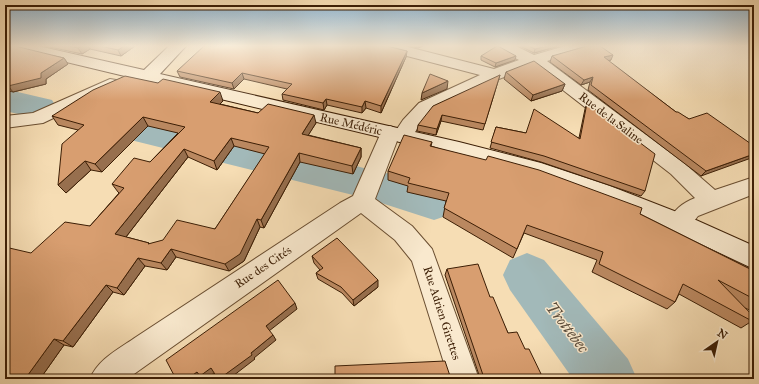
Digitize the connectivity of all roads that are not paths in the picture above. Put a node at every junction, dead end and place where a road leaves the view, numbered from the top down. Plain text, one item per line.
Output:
1 (96, 64) edge
2 (154, 64) edge
3 (456, 64) edge
4 (523, 64) edge
5 (540, 64) edge
6 (141, 74) junction
7 (493, 75) junction
8 (9, 120) edge
9 (397, 134) junction
10 (754, 185) edge
11 (712, 200) junction
12 (362, 202) junction
13 (679, 223) junction
14 (754, 258) edge
15 (105, 379) edge
16 (464, 379) edge

1 - 6 street, Rue Médéric
2 - 6 street
3 - 7 street
4 - 7 street
5 - 11 street, Rue de la Saline
6 - 8 street
6 - 9 street, Rue Médéric
7 - 9 street
9 - 12 street
9 - 13 street, Rue Médéric
10 - 11 street
11 - 13 street
12 - 15 street, Rue des Cités
12 - 16 street, Rue Adrien Girettes
13 - 14 street, Rue Médéric

